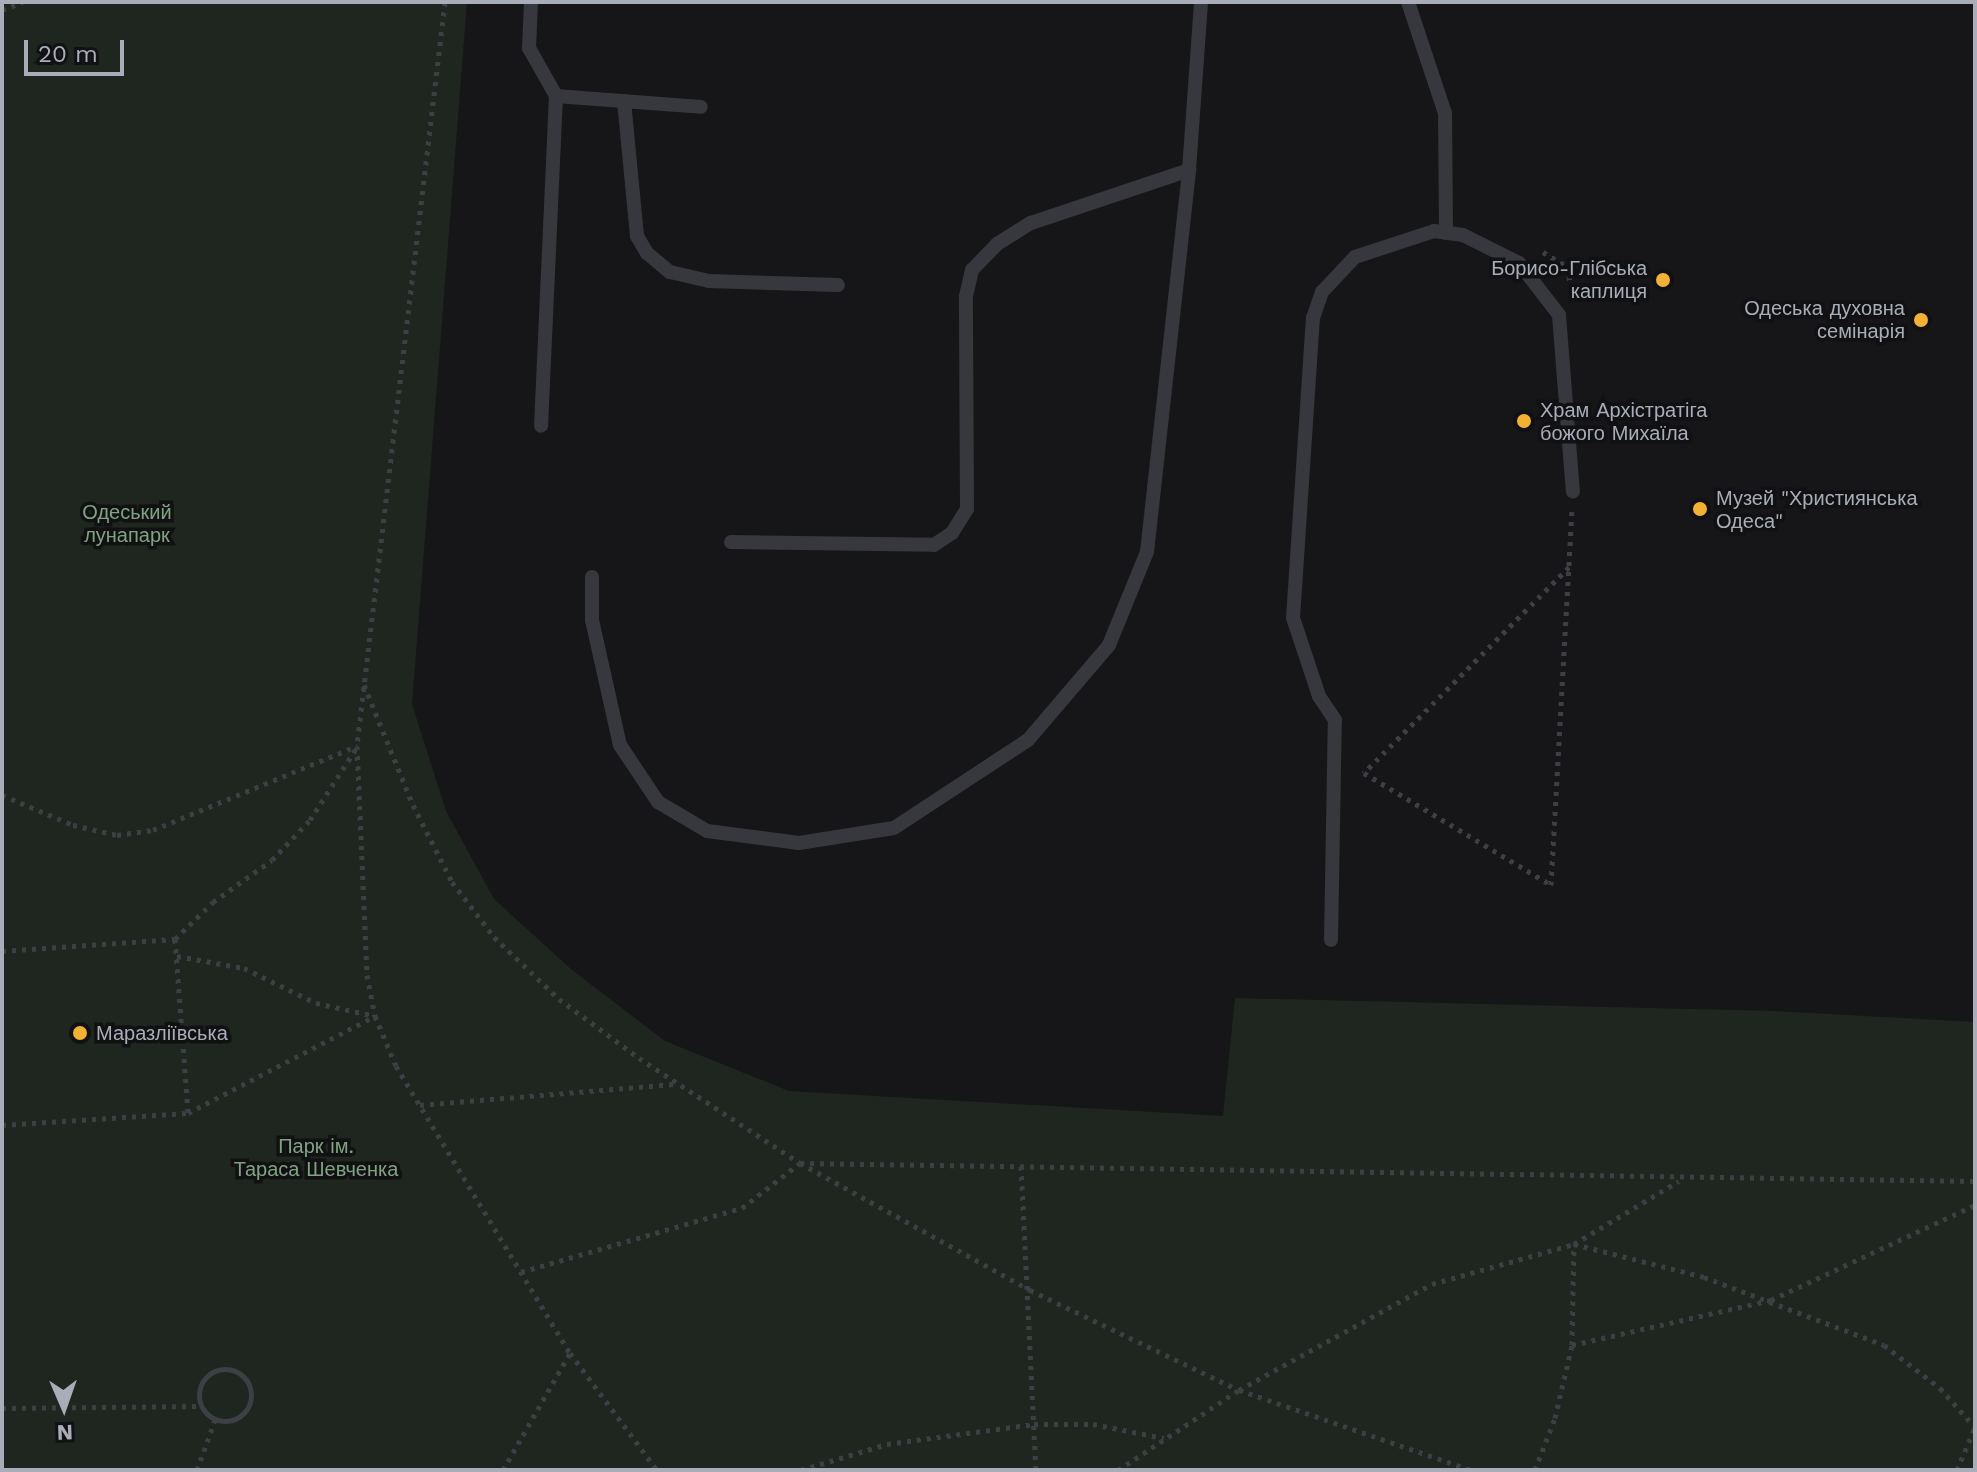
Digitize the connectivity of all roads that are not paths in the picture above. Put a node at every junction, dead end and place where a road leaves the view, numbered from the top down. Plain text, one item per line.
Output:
1 (531, 2) edge
2 (1201, 2) edge
3 (1408, 2) edge
4 (556, 96) junction
5 (624, 101) junction
6 (701, 107) dead end
7 (1189, 170) junction
8 (1446, 233) junction
9 (838, 285) dead end
10 (541, 426) dead end
11 (1573, 491) dead end
12 (731, 542) dead end
13 (592, 577) dead end
14 (1331, 940) dead end

1 - 4 lane
2 - 7 lane
3 - 8 lane
4 - 5 lane
4 - 10 lane
5 - 6 lane
5 - 9 lane
7 - 12 lane
7 - 13 lane
8 - 11 lane
8 - 14 lane

